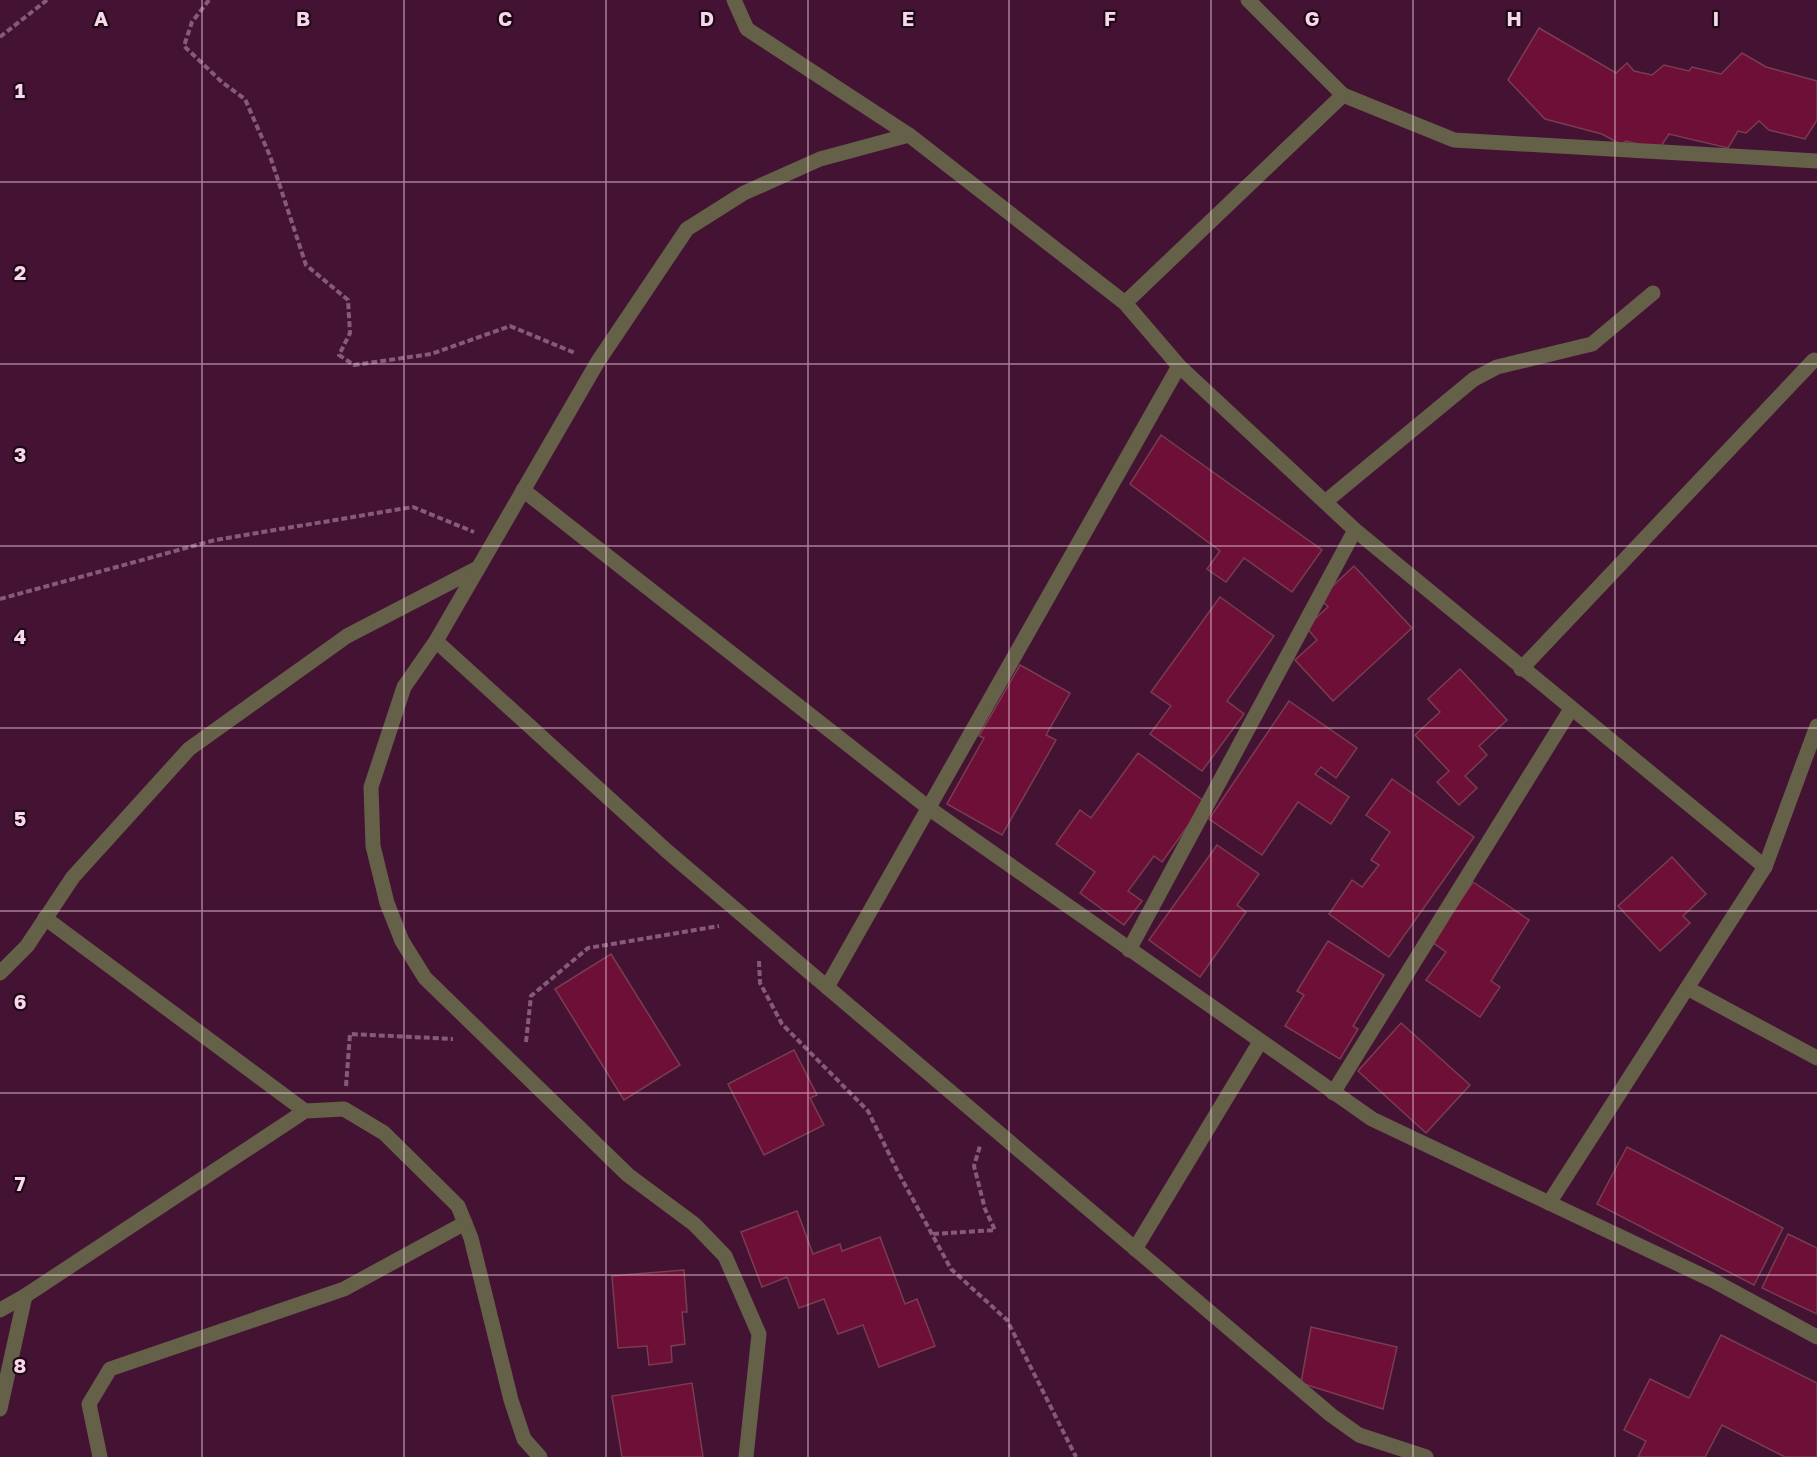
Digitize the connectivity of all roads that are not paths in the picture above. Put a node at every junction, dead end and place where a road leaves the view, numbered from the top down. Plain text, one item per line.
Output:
1 (734, 0) edge
2 (1248, 0) edge
3 (1343, 95) junction
4 (909, 135) junction
5 (1817, 161) edge
6 (1653, 293) dead end
7 (1125, 303) junction
8 (1814, 360) dead end
9 (1179, 366) junction
10 (523, 490) junction
11 (1325, 502) junction
12 (1355, 530) junction
13 (478, 568) junction
14 (436, 641) junction
15 (1521, 669) junction
16 (1571, 709) junction
17 (1817, 726) edge
18 (930, 809) junction
19 (1765, 867) junction
20 (45, 918) junction
21 (1129, 950) junction
22 (0, 973) edge
23 (827, 987) junction
24 (1687, 988) junction
25 (1260, 1042) junction
26 (1817, 1058) edge
27 (1334, 1093) junction
28 (305, 1111) junction
29 (1549, 1203) junction
30 (465, 1223) junction
31 (1135, 1249) junction
32 (25, 1296) junction
33 (0, 1310) edge
34 (1817, 1337) edge
35 (0, 1409) edge
36 (100, 1457) edge
37 (540, 1457) edge
38 (746, 1457) edge
39 (1426, 1457) edge

1 - 4 street
2 - 3 street
3 - 5 street
3 - 7 street
4 - 7 street
4 - 10 street
6 - 11 street
7 - 9 street
8 - 15 street
9 - 11 street
9 - 18 street
10 - 13 street
10 - 18 street
11 - 12 street
12 - 15 street
12 - 21 street
13 - 14 street
13 - 20 street
14 - 23 street
14 - 38 street
15 - 16 street
16 - 19 street
16 - 27 street
17 - 19 street
18 - 21 street
18 - 23 street
19 - 24 street
20 - 22 street
20 - 28 street
21 - 25 street
23 - 31 street
24 - 26 street
24 - 29 street
25 - 27 street
25 - 31 street
27 - 29 street
28 - 30 street
28 - 32 street
29 - 34 street
30 - 36 street
30 - 37 street
31 - 39 street
32 - 33 street
32 - 35 street

